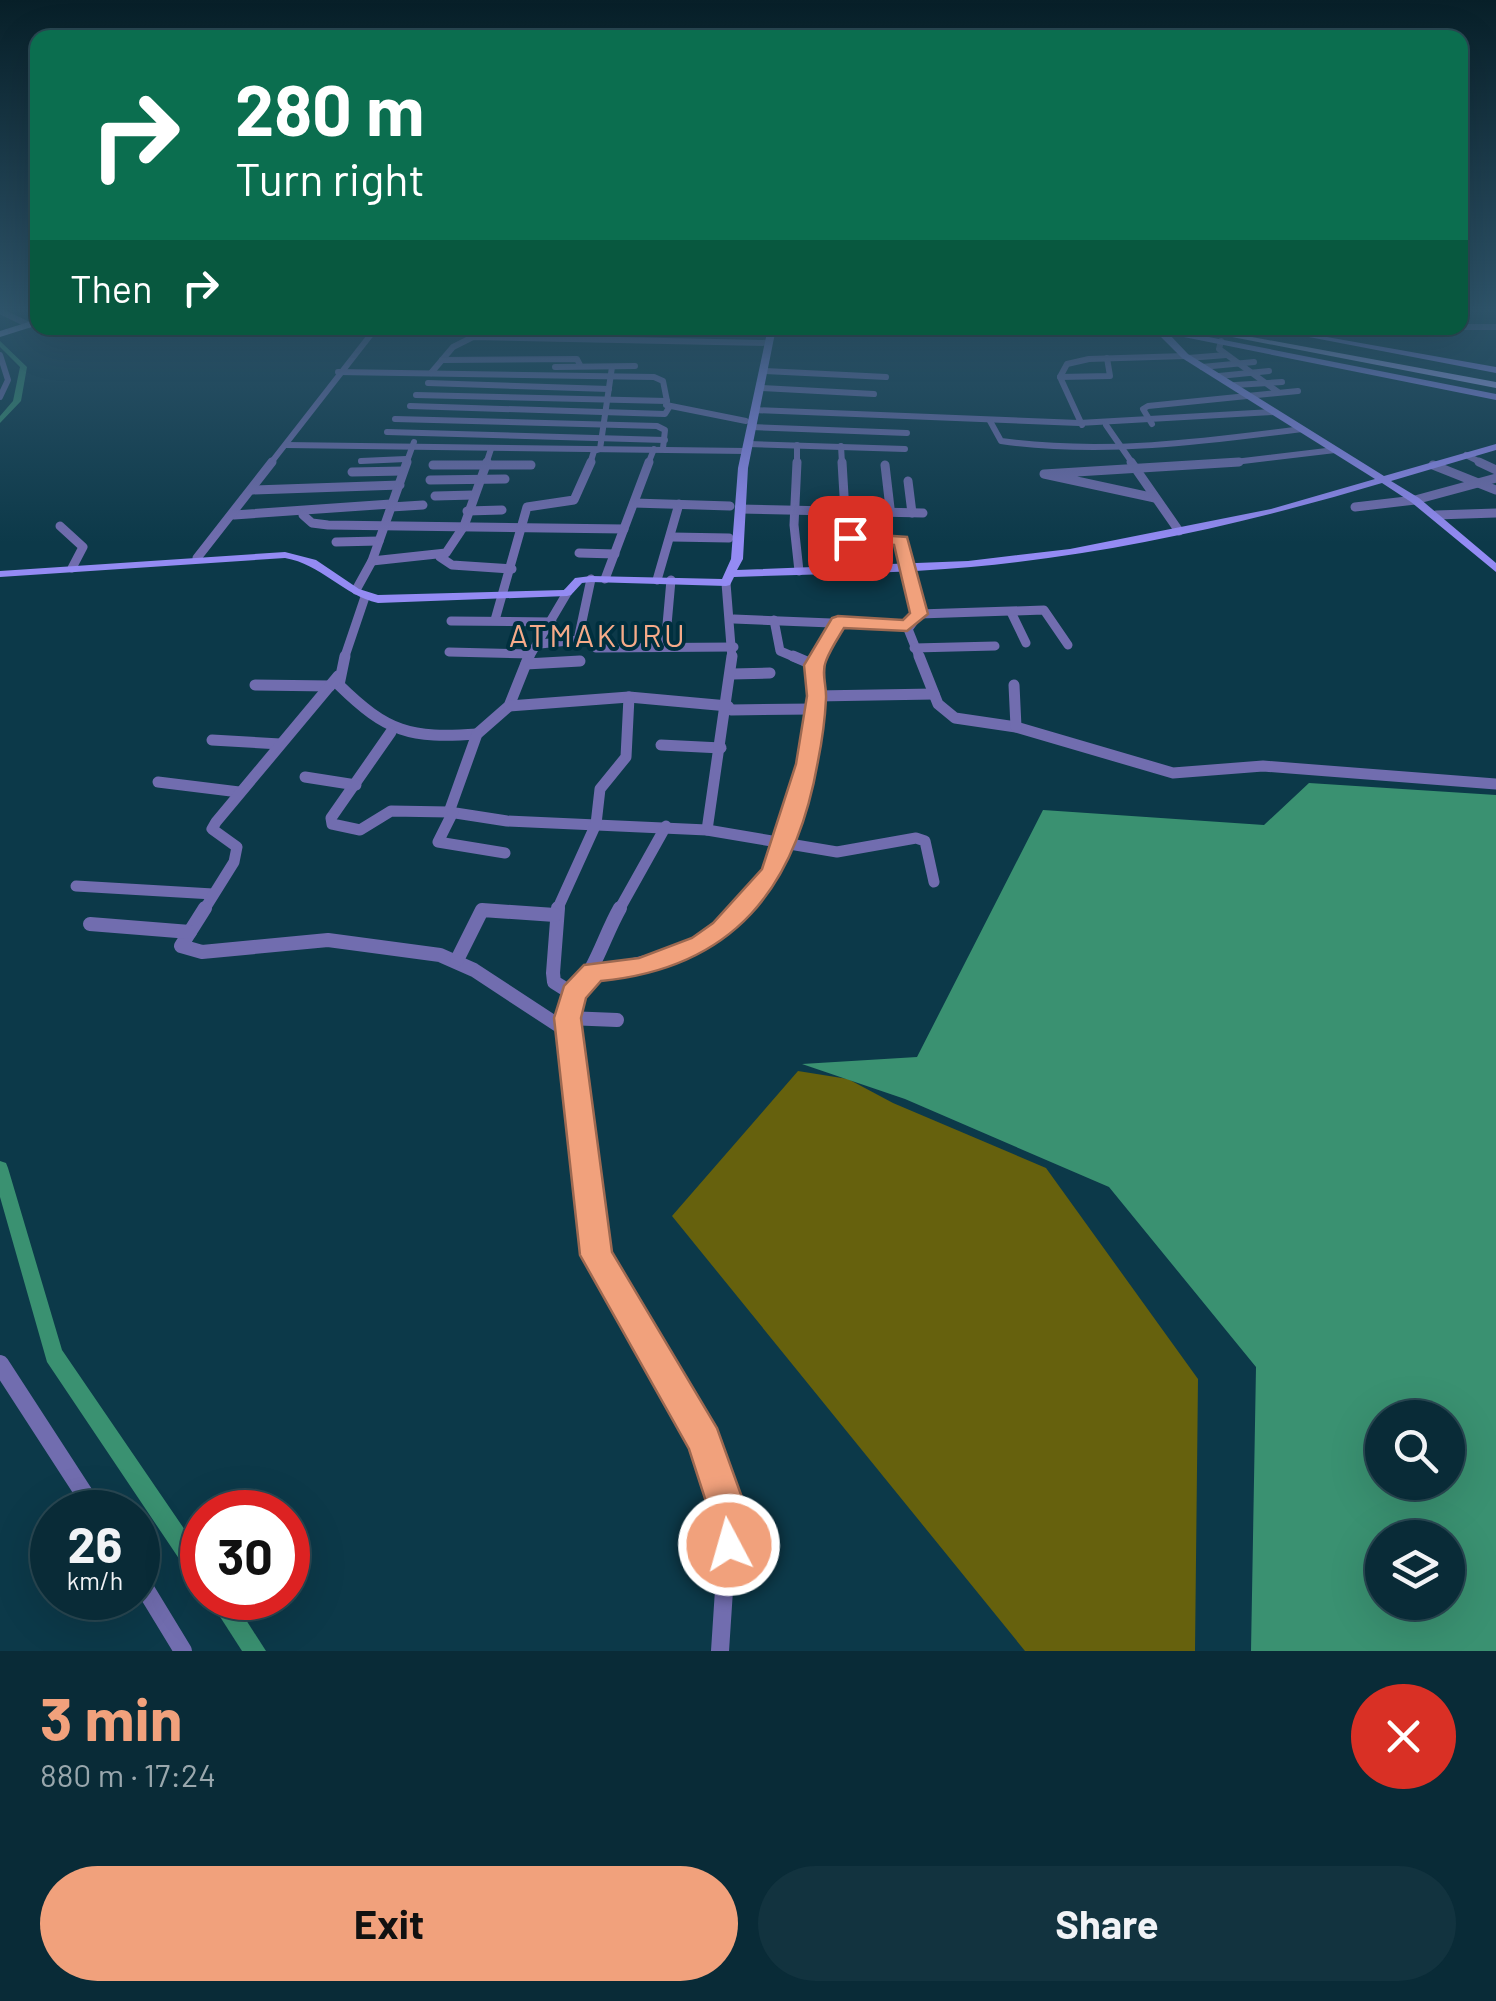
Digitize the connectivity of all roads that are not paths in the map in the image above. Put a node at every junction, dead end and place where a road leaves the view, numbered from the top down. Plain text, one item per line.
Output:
1 (326, 389) edge
2 (456, 389) edge
3 (520, 389) edge
4 (610, 389) edge
5 (664, 389) edge
6 (756, 389) edge
7 (761, 389) edge
8 (781, 389) edge
9 (1066, 389) edge
10 (1241, 389) edge
11 (1274, 389) edge
12 (1456, 389) edge
13 (1298, 391) dead end
14 (1278, 392) junction
15 (416, 394) dead end
16 (874, 394) dead end
17 (1250, 395) junction
18 (450, 396) junction
19 (1496, 397) edge
20 (514, 399) junction
21 (608, 401) junction
22 (668, 404) junction
23 (410, 406) dead end
24 (917, 406) dead end
25 (440, 408) junction
26 (754, 410) junction
27 (506, 411) junction
28 (1274, 412) junction
29 (606, 414) junction
30 (722, 416) junction
31 (920, 418) junction
32 (395, 419) dead end
33 (429, 420) junction
34 (990, 421) junction
35 (495, 424) junction
36 (748, 424) junction
37 (1152, 424) junction
38 (1082, 425) junction
39 (1106, 425) junction
40 (604, 426) junction
41 (716, 426) dead end
42 (1302, 430) junction
43 (387, 432) dead end
44 (908, 432) dead end
45 (418, 433) junction
46 (488, 436) junction
47 (601, 444) junction
48 (769, 444) junction
49 (286, 445) junction
50 (797, 445) junction
51 (661, 446) junction
52 (841, 446) junction
53 (1118, 446) junction
54 (409, 447) junction
55 (1496, 447) edge
56 (744, 448) junction
57 (487, 449) junction
58 (904, 449) dead end
59 (1335, 450) junction
60 (1466, 455) junction
61 (767, 457) dead end
62 (361, 460) dead end
63 (406, 460) junction
64 (433, 465) dead end
65 (486, 465) junction
66 (531, 465) dead end
67 (884, 465) dead end
68 (1433, 465) junction
69 (1137, 470) junction
70 (1496, 470) edge
71 (404, 471) junction
72 (352, 472) dead end
73 (1496, 478) edge
74 (480, 479) junction
75 (506, 479) dead end
76 (430, 480) dead end
77 (908, 481) dead end
78 (1384, 481) junction
79 (400, 484) junction
80 (1474, 484) junction
81 (252, 490) junction
82 (1496, 490) edge
83 (780, 492) dead end
84 (474, 495) junction
85 (435, 496) dead end
86 (1155, 498) junction
87 (1415, 500) junction
88 (634, 503) junction
89 (679, 504) junction
90 (391, 505) junction
91 (423, 506) dead end
92 (735, 507) junction
93 (1354, 507) dead end
94 (781, 509) junction
95 (502, 510) dead end
96 (798, 510) junction
97 (467, 511) junction
98 (845, 512) junction
99 (885, 512) junction
100 (912, 513) junction
101 (923, 513) dead end
102 (1496, 513) edge
103 (303, 515) junction
104 (1436, 515) junction
105 (234, 516) junction
106 (385, 524) junction
107 (60, 526) dead end
108 (464, 526) junction
109 (526, 528) junction
110 (624, 529) junction
111 (1178, 531) junction
112 (672, 537) junction
113 (728, 538) junction
114 (850, 538) dead end
115 (379, 541) junction
116 (336, 542) dead end
117 (579, 553) dead end
118 (615, 554) junction
119 (440, 557) junction
120 (197, 558) junction
121 (372, 561) junction
122 (910, 564) junction
123 (72, 568) junction
124 (512, 568) junction
125 (1496, 569) edge
126 (730, 570) junction
127 (799, 571) junction
128 (0, 574) edge
129 (591, 579) junction
130 (605, 579) junction
131 (656, 580) junction
132 (671, 580) junction
133 (568, 593) junction
134 (361, 594) junction
135 (496, 597) junction
136 (1011, 612) junction
137 (919, 614) junction
138 (495, 620) junction
139 (734, 620) junction
140 (774, 620) junction
141 (451, 621) dead end
142 (552, 622) junction
143 (838, 622) junction
144 (907, 626) junction
145 (1026, 643) dead end
146 (540, 644) junction
147 (1068, 645) dead end
148 (995, 646) dead end
149 (734, 647) junction
150 (596, 648) dead end
151 (665, 648) junction
152 (914, 648) junction
153 (449, 652) dead end
154 (528, 659) junction
155 (580, 661) dead end
156 (814, 665) junction
157 (770, 673) dead end
158 (732, 674) junction
159 (334, 681) junction
160 (254, 685) dead end
161 (1014, 686) dead end
162 (934, 694) junction
163 (629, 697) junction
164 (815, 702) junction
165 (509, 706) junction
166 (728, 706) junction
167 (1016, 727) junction
168 (391, 732) junction
169 (478, 734) junction
170 (212, 740) dead end
171 (280, 744) junction
172 (661, 745) dead end
173 (722, 748) junction
174 (305, 777) dead end
175 (158, 782) dead end
176 (356, 784) junction
177 (1496, 784) edge
178 (239, 792) junction
179 (451, 812) junction
180 (596, 824) junction
181 (666, 826) junction
182 (707, 830) junction
183 (786, 840) junction
184 (506, 853) dead end
185 (934, 882) dead end
186 (76, 886) dead end
187 (213, 894) junction
188 (555, 916) junction
189 (90, 924) dead end
190 (190, 932) junction
191 (456, 960) junction
192 (594, 972) junction
193 (574, 994) junction
194 (617, 1020) dead end
195 (569, 1026) junction
196 (0, 1364) edge
197 (82, 1490) edge
198 (160, 1612) edge
199 (184, 1651) edge
200 (720, 1651) edge

1 - 49 street
2 - 18 street
3 - 20 street
4 - 21 street
5 - 22 street
6 - 36 street
7 - 26 street
8 - 16 street
9 - 38 street
10 - 17 street
11 - 14 street
12 - 19 street
13 - 14 street
14 - 17 street
15 - 18 street
17 - 28 street
17 - 37 street
18 - 20 street
18 - 25 street
20 - 21 street
20 - 27 street
21 - 22 street
21 - 29 street
22 - 29 street
22 - 30 street
23 - 25 street
24 - 31 street
25 - 27 street
25 - 33 street
26 - 31 street
26 - 36 street
27 - 29 street
27 - 35 street
28 - 37 street
28 - 42 street
29 - 40 street
30 - 36 street
30 - 41 street
31 - 34 street
32 - 33 street
33 - 35 street
33 - 45 street
34 - 38 street
34 - 53 street
35 - 40 street
35 - 46 street
36 - 44 street
36 - 56 street
37 - 39 street
38 - 39 street
39 - 53 street
40 - 47 street
40 - 51 street
42 - 53 street
42 - 59 street
43 - 45 street
45 - 46 street
45 - 54 street
46 - 47 street
46 - 57 street
47 - 51 street
47 - 51 street
47 - 57 street
47 - 109 street
48 - 50 street
48 - 56 street
48 - 61 street
49 - 54 street
49 - 81 street
50 - 52 street
50 - 96 street
51 - 56 street
51 - 88 street
52 - 58 street
52 - 98 street
53 - 69 street
54 - 57 street
54 - 63 street
55 - 60 street
56 - 92 street
57 - 65 street
59 - 69 street
59 - 78 street
60 - 68 street
60 - 70 street
62 - 63 street
63 - 71 street
64 - 65 street
65 - 66 street
65 - 74 street
67 - 99 street
68 - 78 street
68 - 80 street
69 - 86 street
69 - 86 street
71 - 72 street
71 - 79 street
73 - 80 street
74 - 75 street
74 - 76 street
74 - 84 street
77 - 100 street
78 - 87 street
78 - 111 street
79 - 81 street
79 - 90 street
80 - 82 street
80 - 87 street
81 - 105 street
83 - 94 street
84 - 85 street
84 - 97 street
86 - 111 street
87 - 93 street
87 - 104 street
88 - 89 street
88 - 110 street
89 - 92 street
89 - 112 street
90 - 91 street
90 - 103 street
90 - 106 street
92 - 94 street
92 - 113 street
92 - 126 street
94 - 96 street
95 - 97 street
96 - 98 street
96 - 127 street
97 - 108 street
98 - 99 street
99 - 100 street
100 - 101 street
102 - 104 street
103 - 105 street
103 - 106 street
104 - 125 street
105 - 120 street
106 - 108 street
106 - 115 street
107 - 123 street
108 - 109 street
108 - 119 street
109 - 110 street
109 - 124 street
110 - 118 street
111 - 122 street
112 - 113 street
112 - 131 street
113 - 126 street
114 - 122 street
115 - 116 street
115 - 121 street
117 - 118 street
118 - 130 street
119 - 121 street
119 - 124 street
120 - 123 street
120 - 134 street
121 - 134 street
122 - 127 street
122 - 137 street
123 - 128 street
124 - 135 street
126 - 127 street
126 - 132 street
126 - 139 street
129 - 130 street
129 - 133 street
129 - 146 street
130 - 131 street
131 - 132 street
132 - 151 street
133 - 135 street
133 - 142 street
134 - 135 street
134 - 159 street
135 - 138 street
136 - 137 street
136 - 145 street
136 - 147 street
137 - 144 street
138 - 141 street
138 - 142 street
139 - 140 street
139 - 149 street
140 - 143 street
140 - 156 street
142 - 146 street
143 - 144 street
143 - 156 street
144 - 152 street
146 - 154 street
148 - 152 street
149 - 151 street
149 - 158 street
150 - 151 street
152 - 162 street
153 - 154 street
154 - 155 street
154 - 165 street
156 - 164 street
157 - 158 street
158 - 166 street
159 - 160 street
159 - 168 street
159 - 171 street
161 - 167 street
162 - 164 street
162 - 167 street
163 - 165 street
163 - 166 street
163 - 180 street
164 - 166 street
164 - 183 street
165 - 169 street
166 - 173 street
167 - 177 street
168 - 169 street
168 - 176 street
169 - 179 street
170 - 171 street
171 - 178 street
172 - 173 street
173 - 182 street
174 - 176 street
175 - 178 street
176 - 179 street
178 - 187 street
179 - 180 street
179 - 184 street
180 - 181 street
180 - 188 street
181 - 182 street
181 - 192 street
182 - 183 street
183 - 185 street
183 - 192 street
186 - 187 street
187 - 190 street
188 - 191 street
188 - 193 street
189 - 190 street
190 - 191 street
191 - 195 street
192 - 193 street
193 - 195 street
194 - 195 street
195 - 200 street
196 - 197 street
198 - 199 street

